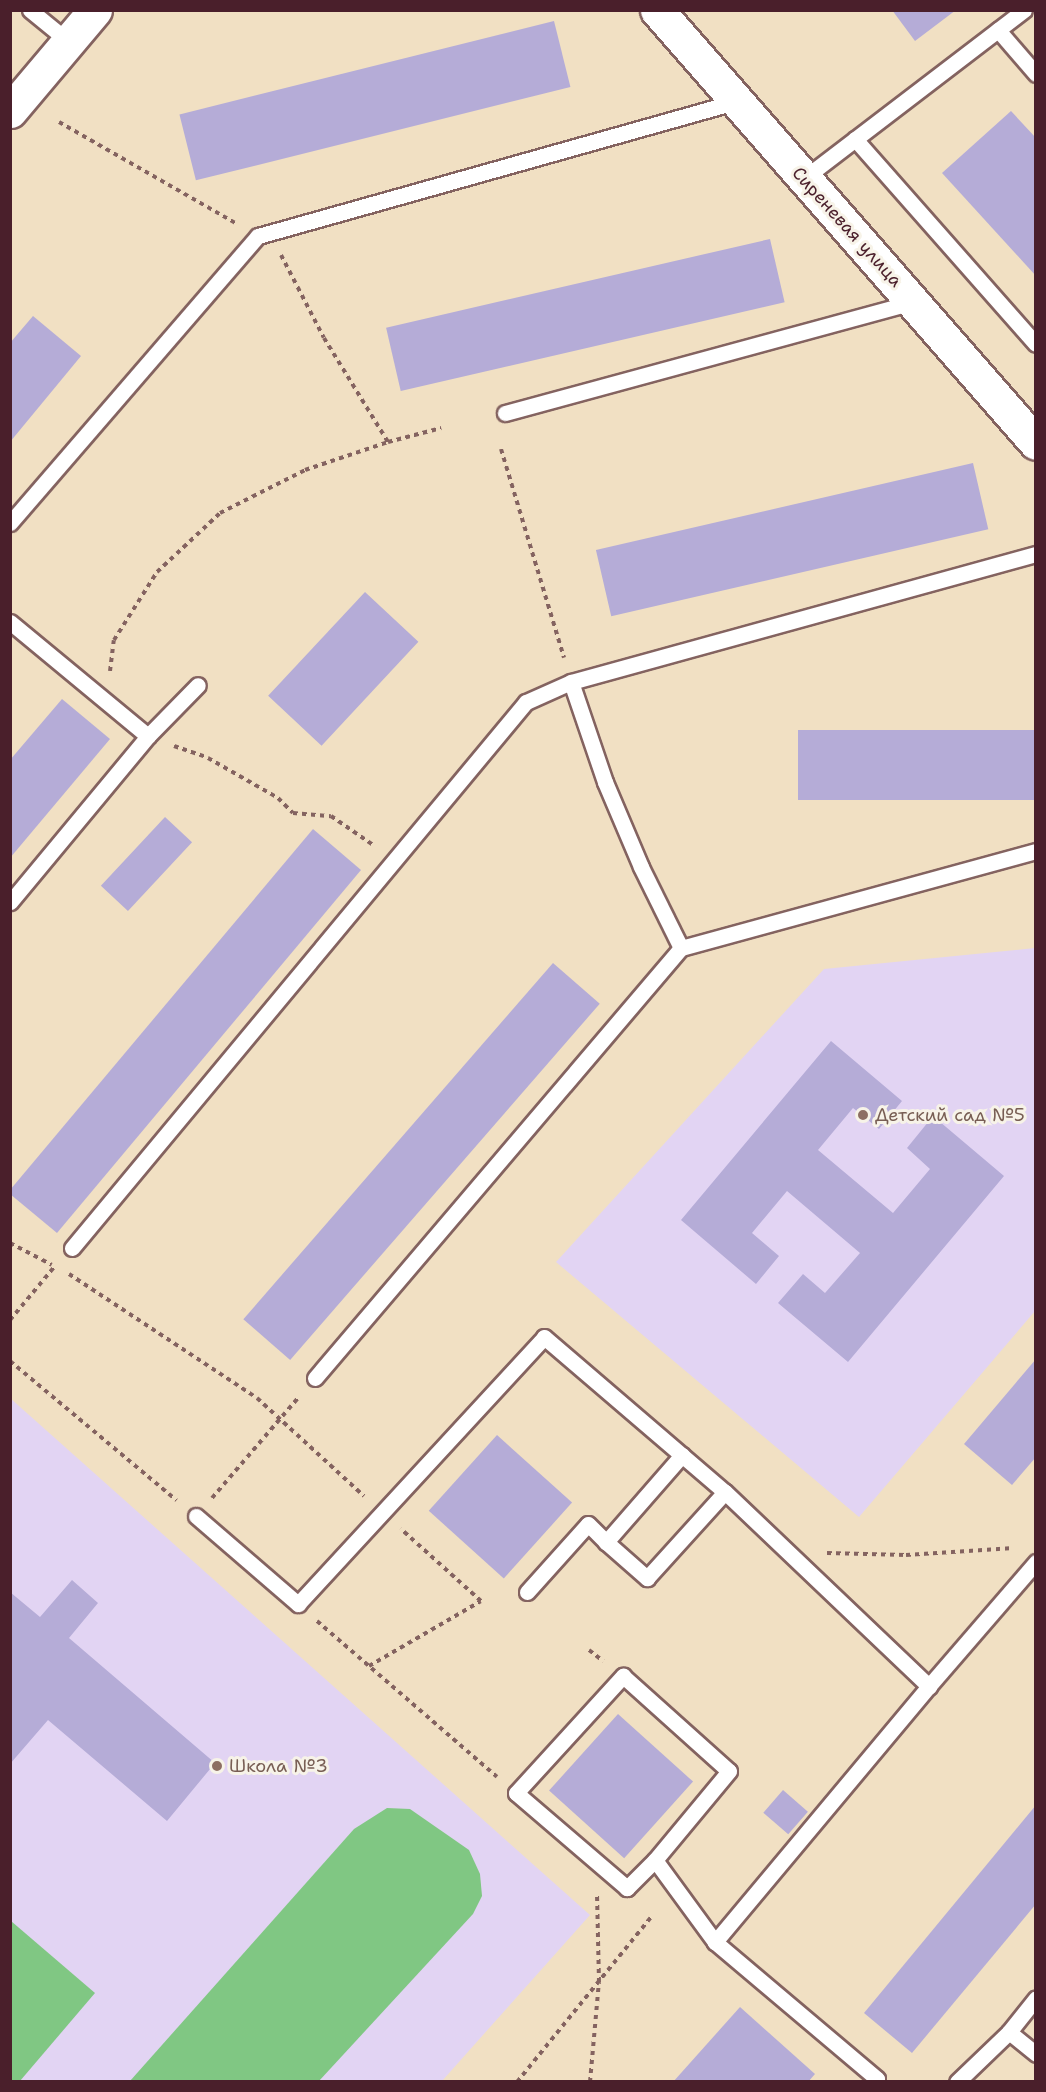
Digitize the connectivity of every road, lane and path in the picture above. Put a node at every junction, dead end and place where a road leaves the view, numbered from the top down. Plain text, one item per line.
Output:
1 (30, 10) edge
2 (95, 10) edge
3 (657, 10) edge
4 (1024, 10) edge
5 (998, 30) junction
6 (68, 41) junction
7 (1035, 74) edge
8 (739, 101) junction
9 (10, 111) edge
10 (59, 122) dead end
11 (855, 139) junction
12 (803, 179) junction
13 (258, 236) junction
14 (914, 302) junction
15 (1035, 344) edge
16 (505, 413) dead end
17 (441, 428) dead end
18 (388, 442) junction
19 (1035, 443) edge
20 (501, 449) dead end
21 (10, 523) edge
22 (1035, 554) edge
23 (10, 622) edge
24 (572, 682) junction
25 (198, 685) dead end
26 (124, 716) junction
27 (148, 736) junction
28 (1035, 851) edge
29 (394, 860) junction
30 (10, 902) edge
31 (681, 948) junction
32 (10, 1243) edge
33 (72, 1248) dead end
34 (55, 1266) junction
35 (10, 1320) edge
36 (10, 1361) edge
37 (315, 1378) joint
38 (280, 1419) junction
39 (682, 1455) junction
40 (725, 1492) junction
41 (382, 1512) junction
42 (196, 1516) junction
43 (606, 1542) junction
44 (1016, 1548) dead end
45 (819, 1553) dead end
46 (1035, 1563) edge
47 (527, 1592) dead end
48 (298, 1604) junction
49 (369, 1666) junction
50 (929, 1686) junction
51 (516, 1793) junction
52 (655, 1860) junction
53 (597, 1862) junction
54 (651, 1917) dead end
55 (715, 1942) junction
56 (598, 1982) junction
57 (1035, 1998) edge
58 (1009, 2032) junction
59 (1035, 2054) edge
60 (517, 2082) edge
61 (590, 2082) edge
62 (874, 2082) edge
63 (957, 2082) edge

1 - 6 lane
2 - 6 street
3 - 8 street, Сиреневая улица
4 - 5 lane
5 - 7 lane
5 - 11 lane
6 - 9 street
8 - 12 street, Сиреневая улица
8 - 13 lane
10 - 13 path
11 - 12 lane
11 - 15 lane
12 - 14 street, Сиреневая улица
13 - 18 path
13 - 21 lane
14 - 16 lane
14 - 19 street, Сиреневая улица
17 - 18 path
18 - 26 path
20 - 24 path
22 - 24 lane
23 - 26 lane
24 - 29 lane
24 - 31 lane
25 - 27 lane
26 - 27 lane
27 - 29 path
27 - 30 lane
28 - 31 lane
29 - 33 lane
31 - 37 lane
32 - 34 path
34 - 35 path
34 - 38 path
36 - 42 path
37 - 38 path
38 - 41 path
38 - 42 path
39 - 40 lane
39 - 41 lane
39 - 43 lane
40 - 43 lane
40 - 50 lane
41 - 48 lane
41 - 49 path
42 - 48 lane
43 - 47 lane
44 - 45 path
46 - 50 lane
48 - 49 path
49 - 51 path
50 - 55 lane
51 - 52 lane
51 - 53 lane
52 - 53 lane
52 - 55 lane
53 - 56 path
54 - 56 path
55 - 62 lane
56 - 60 path
56 - 61 path
57 - 58 lane
58 - 59 lane
58 - 63 lane

